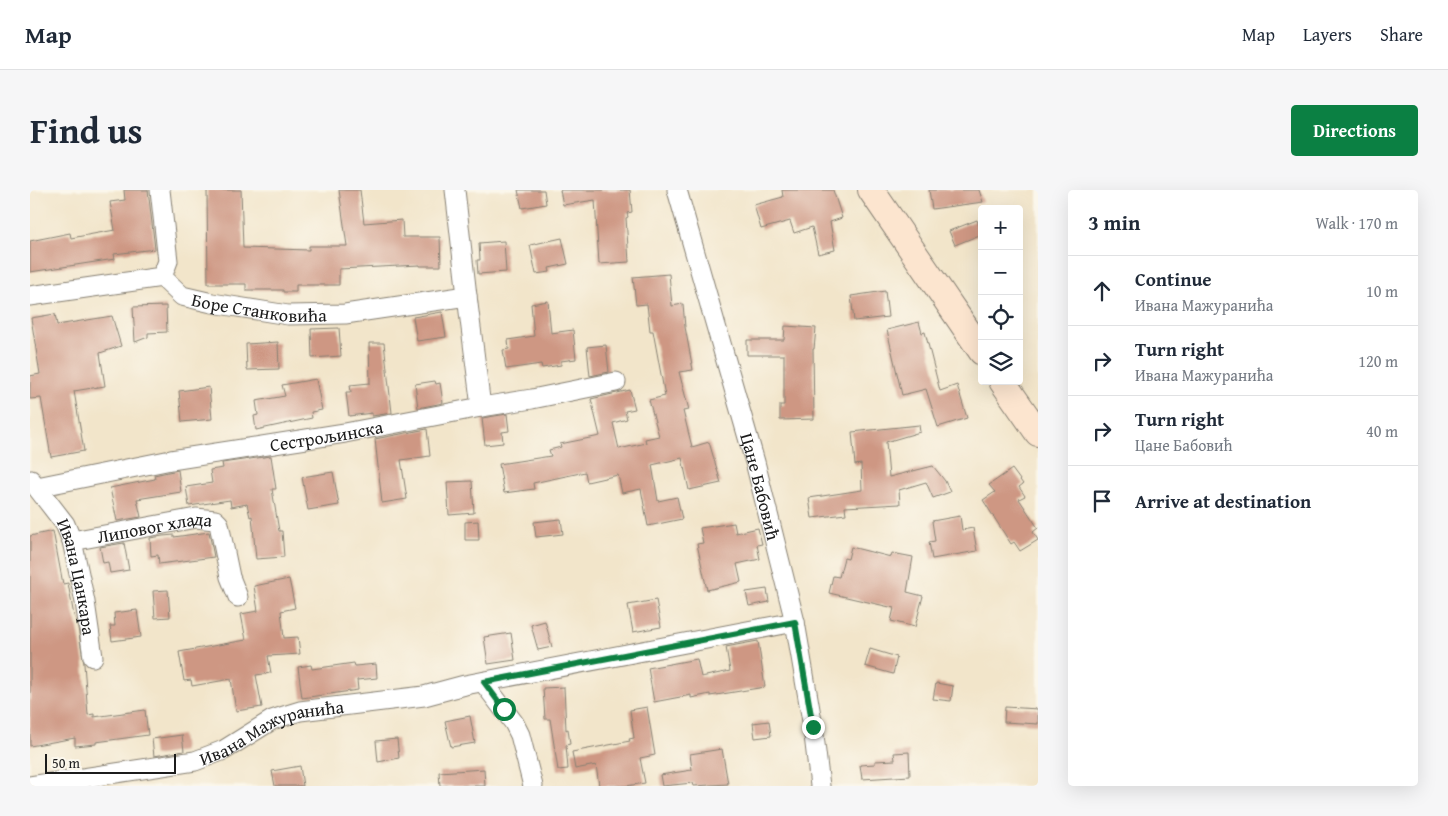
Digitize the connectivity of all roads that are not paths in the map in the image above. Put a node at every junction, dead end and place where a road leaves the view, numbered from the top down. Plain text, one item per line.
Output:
1 (160, 190) edge
2 (455, 190) edge
3 (677, 190) edge
4 (871, 190) edge
5 (162, 277) junction
6 (30, 296) edge
7 (467, 296) junction
8 (978, 346) edge
9 (616, 382) dead end
10 (1005, 385) edge
11 (481, 407) junction
12 (1038, 434) edge
13 (33, 483) edge
14 (72, 542) junction
15 (238, 597) dead end
16 (795, 622) junction
17 (93, 657) dead end
18 (484, 682) junction
19 (30, 786) edge
20 (533, 786) edge
21 (820, 786) edge

1 - 5 street
2 - 7 street
3 - 16 street, Цане Бабовић
4 - 8 street
5 - 6 street
5 - 7 street, Боре Станковића
7 - 11 street
9 - 11 street, Сестрољинска
10 - 12 street
11 - 13 street, Сестрољинска
13 - 14 street, Ивана Цанкара
14 - 15 street, Липовог хлада
14 - 17 street, Ивана Цанкара
16 - 18 street, Ивана Мажуранића
16 - 21 street, Цане Бабовић
18 - 19 street, Ивана Мажуранића
18 - 20 street

